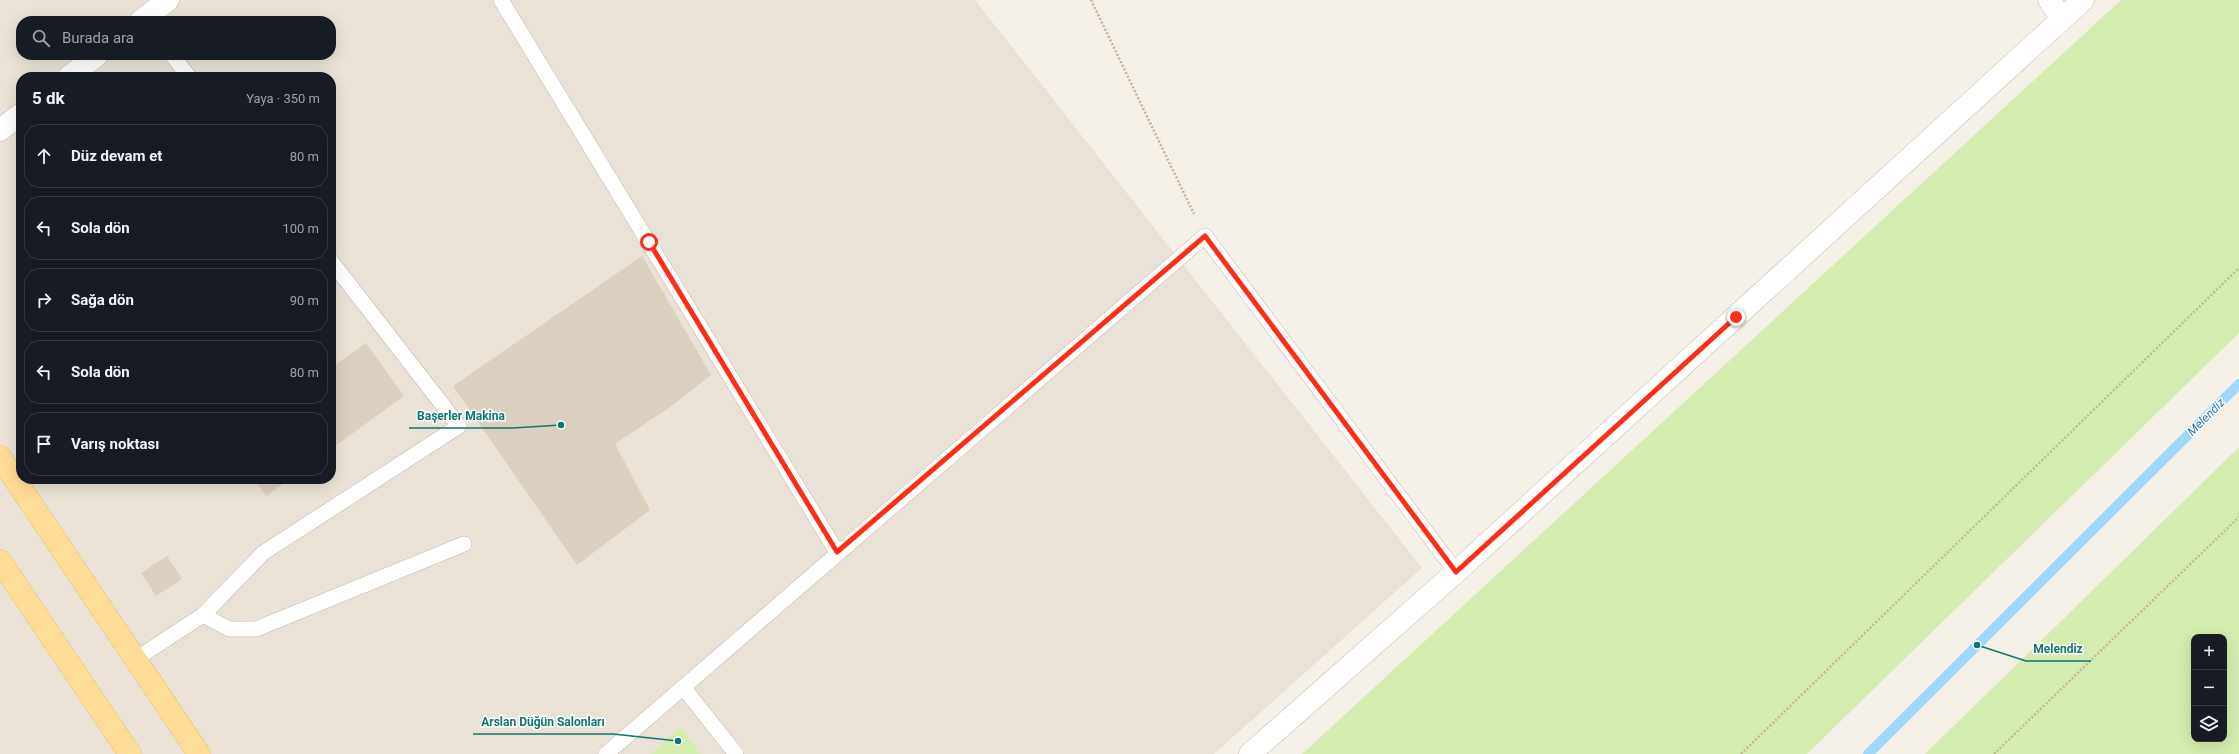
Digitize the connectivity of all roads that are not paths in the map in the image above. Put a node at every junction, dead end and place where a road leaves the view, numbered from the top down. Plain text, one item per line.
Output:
1 (168, 0) edge
2 (501, 0) edge
3 (2049, 0) edge
4 (2083, 0) edge
5 (149, 16) edge
6 (2062, 19) junction
7 (91, 60) edge
8 (176, 60) edge
9 (75, 72) edge
10 (185, 72) edge
11 (16, 118) edge
12 (0, 130) edge
13 (336, 266) edge
14 (0, 457) edge
15 (16, 481) edge
16 (18, 484) edge
17 (464, 544) dead end
18 (837, 552) junction
19 (0, 561) edge
20 (1456, 572) junction
21 (203, 615) junction
22 (136, 660) junction
23 (683, 687) junction
24 (130, 754) edge
25 (199, 754) edge
26 (606, 754) edge
27 (736, 754) edge
28 (1250, 754) edge

1 - 5 street
2 - 18 lane
3 - 6 street
4 - 6 street
6 - 20 street
7 - 9 street
8 - 10 lane
11 - 12 street
13 - 21 lane
14 - 15 main road
16 - 22 main road
17 - 21 lane
18 - 20 lane
18 - 23 lane
19 - 24 main road
20 - 28 street
21 - 22 lane
22 - 25 main road
23 - 26 lane
23 - 27 lane

